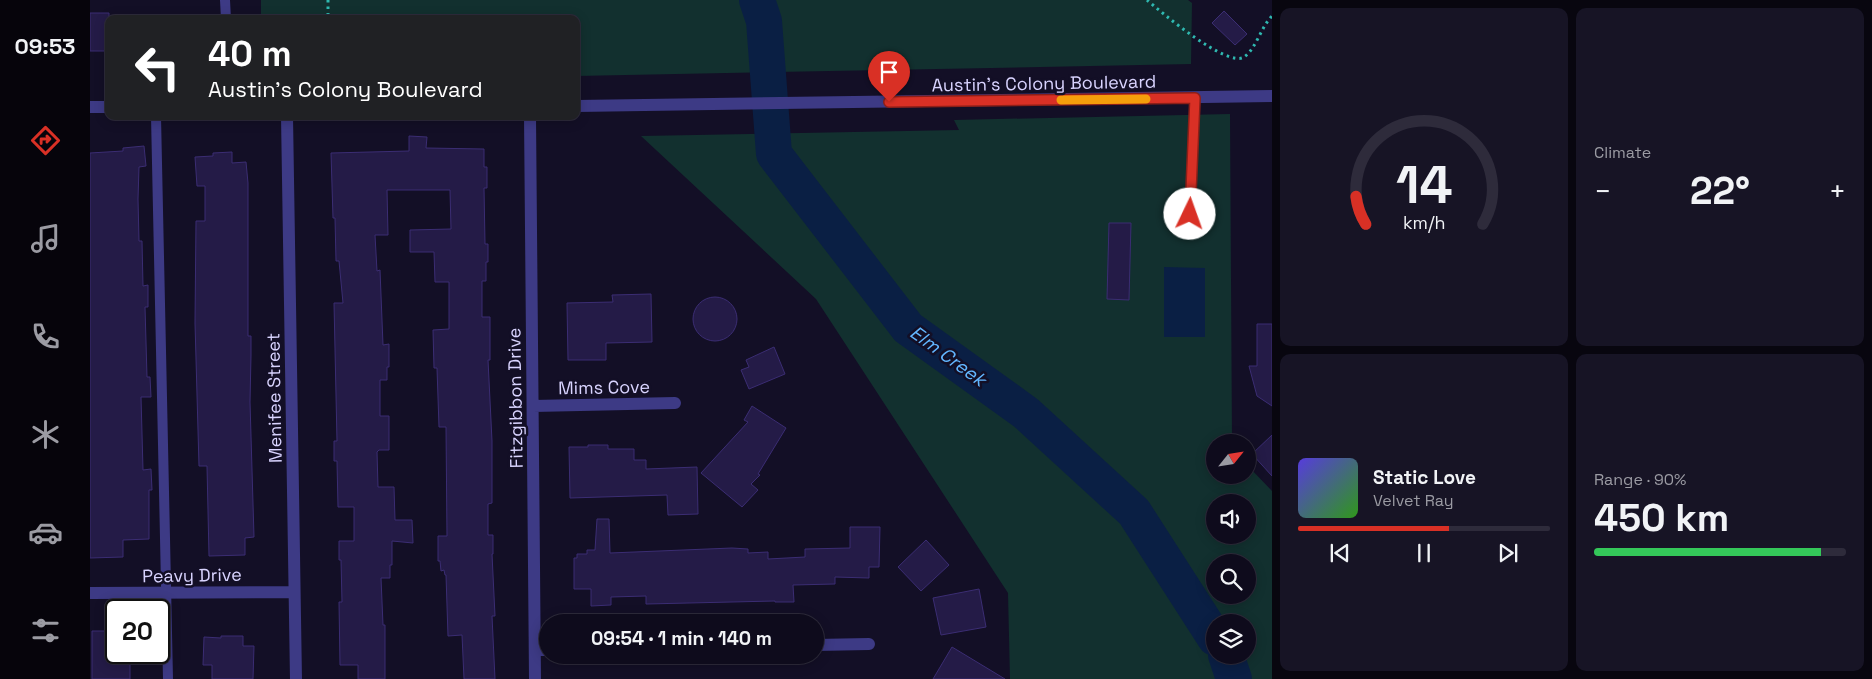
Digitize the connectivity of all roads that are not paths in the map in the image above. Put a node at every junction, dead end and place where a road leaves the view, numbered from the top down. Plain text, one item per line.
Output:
1 (225, 0) edge
2 (226, 15) edge
3 (1272, 96) edge
4 (1195, 98) junction
5 (580, 106) edge
6 (90, 107) edge
7 (105, 107) edge
8 (156, 120) edge
9 (287, 120) edge
10 (530, 120) edge
11 (1190, 214) dead end
12 (675, 404) dead end
13 (533, 406) junction
14 (294, 592) junction
15 (90, 593) edge
16 (167, 593) junction
17 (540, 614) edge
18 (869, 644) dead end
19 (824, 645) edge
20 (539, 660) edge
21 (168, 679) edge
22 (296, 679) edge
23 (535, 679) edge

1 - 2 lane
3 - 4 street, Austin's Colony Boulevard
4 - 5 street, Austin's Colony Boulevard
4 - 11 lane
6 - 7 street
8 - 16 lane
9 - 14 street, Menifee Street
10 - 13 street, Fitzgibbon Drive
12 - 13 street, Mims Cove
13 - 17 street, Fitzgibbon Drive
14 - 16 street, Peavy Drive
14 - 22 street, Menifee Street
15 - 16 street, Peavy Drive
16 - 21 lane
18 - 19 street
20 - 23 street, Fitzgibbon Drive

